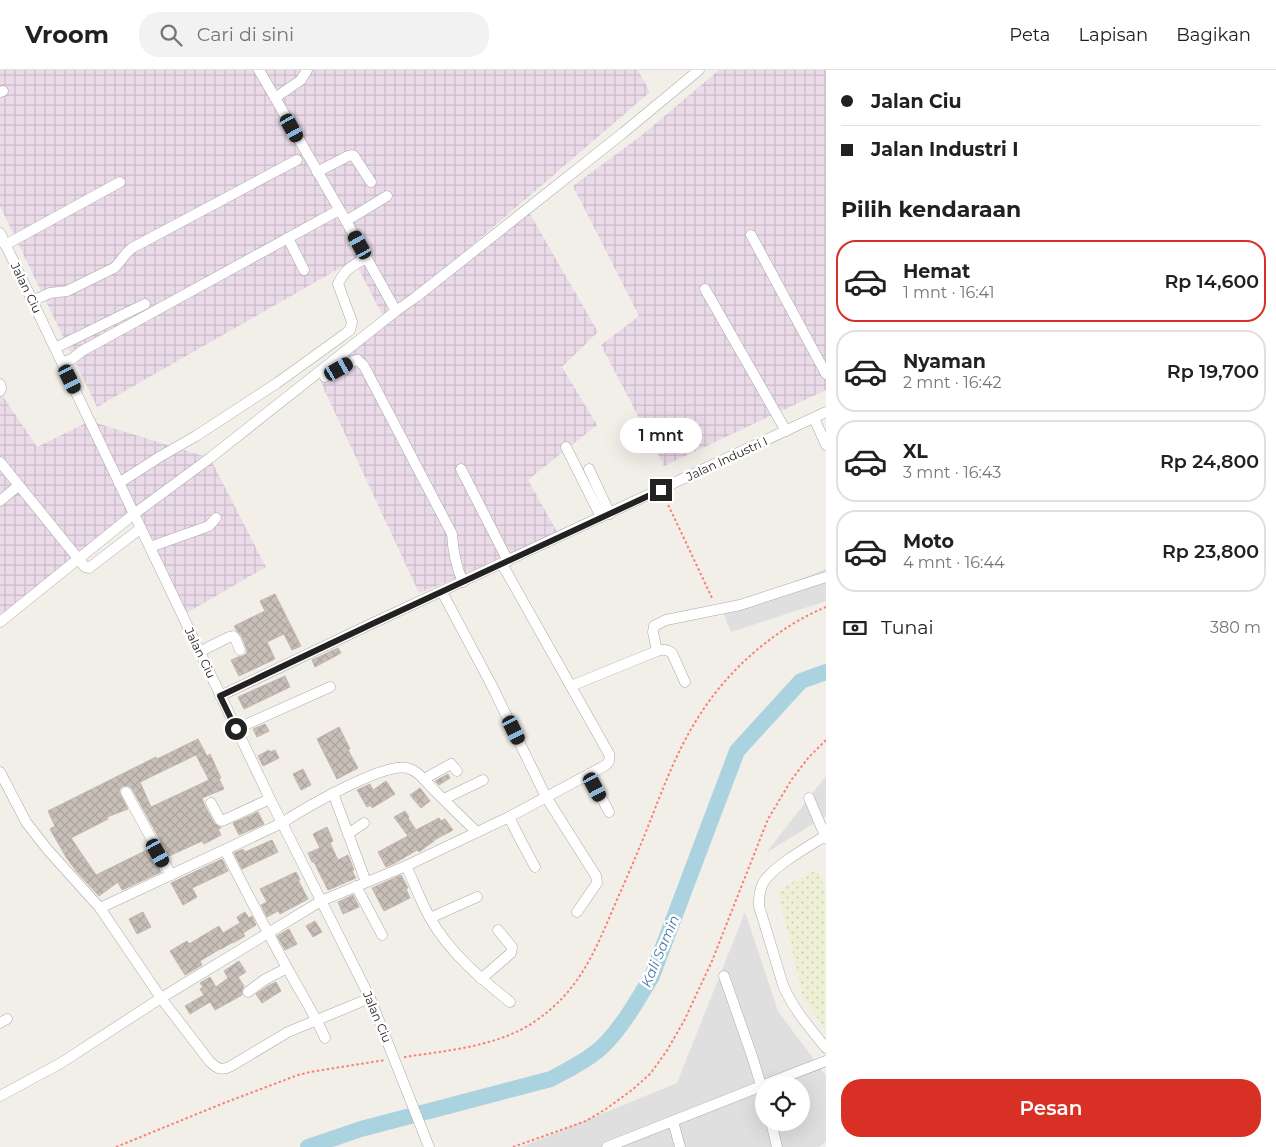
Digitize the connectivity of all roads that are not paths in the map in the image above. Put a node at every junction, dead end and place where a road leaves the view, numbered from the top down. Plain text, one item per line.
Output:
1 (259, 70) edge
2 (307, 70) edge
3 (699, 70) edge
4 (275, 98) junction
5 (297, 160) dead end
6 (317, 172) junction
7 (120, 182) dead end
8 (371, 182) dead end
9 (387, 196) dead end
10 (339, 210) junction
11 (346, 221) junction
12 (0, 233) edge
13 (751, 235) dead end
14 (288, 238) junction
15 (5, 245) junction
16 (366, 258) junction
17 (304, 270) dead end
18 (705, 289) dead end
19 (32, 301) junction
20 (145, 304) dead end
21 (396, 311) junction
22 (54, 348) junction
23 (62, 362) junction
24 (826, 374) edge
25 (324, 377) dead end
26 (0, 384) edge
27 (0, 391) edge
28 (826, 412) edge
29 (814, 418) junction
30 (786, 431) junction
31 (826, 445) edge
32 (566, 447) dead end
33 (0, 462) edge
34 (462, 469) dead end
35 (589, 469) dead end
36 (119, 482) junction
37 (18, 486) junction
38 (0, 501) edge
39 (134, 514) junction
40 (606, 516) junction
41 (216, 518) dead end
42 (141, 528) junction
43 (150, 547) junction
44 (78, 559) junction
45 (505, 562) junction
46 (826, 577) edge
47 (463, 582) junction
48 (442, 592) junction
49 (0, 622) edge
50 (240, 650) dead end
51 (657, 651) junction
52 (200, 652) junction
53 (685, 682) dead end
54 (571, 686) junction
55 (330, 687) dead end
56 (220, 696) junction
57 (236, 729) junction
58 (457, 771) dead end
59 (0, 772) edge
60 (589, 774) junction
61 (424, 779) junction
62 (484, 780) dead end
63 (126, 792) dead end
64 (333, 793) junction
65 (546, 798) junction
66 (810, 798) dead end
67 (270, 799) junction
68 (444, 799) junction
69 (211, 803) dead end
70 (608, 812) dead end
71 (509, 817) junction
72 (282, 823) junction
73 (364, 823) dead end
74 (477, 832) junction
75 (348, 834) junction
76 (826, 837) edge
77 (225, 850) junction
78 (406, 866) junction
79 (535, 867) dead end
80 (170, 875) junction
81 (366, 882) junction
82 (356, 886) junction
83 (477, 896) dead end
84 (321, 901) junction
85 (100, 908) junction
86 (577, 912) dead end
87 (430, 918) junction
88 (498, 930) dead end
89 (268, 933) junction
90 (382, 935) dead end
91 (452, 950) junction
92 (442, 956) dead end
93 (287, 968) junction
94 (724, 976) dead end
95 (481, 979) junction
96 (248, 992) dead end
97 (161, 998) junction
98 (370, 998) junction
99 (510, 1002) dead end
100 (317, 1019) junction
101 (325, 1038) dead end
102 (826, 1048) edge
103 (826, 1061) edge
104 (759, 1076) edge
105 (791, 1076) edge
106 (755, 1091) edge
107 (0, 1096) edge
108 (673, 1121) junction
109 (773, 1131) edge
110 (428, 1143) edge
111 (607, 1147) edge
112 (680, 1147) edge
113 (777, 1147) edge

1 - 4 street
2 - 4 street
3 - 21 street
4 - 6 street
5 - 19 street
6 - 8 street
6 - 10 street
7 - 15 street
9 - 11 street
10 - 11 street
10 - 14 street
11 - 16 street
12 - 15 street, Jalan Ciu
13 - 24 street
14 - 17 street
14 - 23 street
15 - 19 street, Jalan Ciu
16 - 21 street
16 - 36 street
18 - 30 street
19 - 22 street, Jalan Ciu
20 - 22 street
21 - 39 street
22 - 23 street, Jalan Ciu
23 - 36 street, Jalan Ciu
25 - 47 street
26 - 27 street
28 - 29 street, Jalan Industri I
29 - 30 street, Jalan Industri I
29 - 31 street
30 - 40 street, Jalan Industri I
32 - 40 street
33 - 37 street
34 - 45 street
35 - 40 street
36 - 39 street, Jalan Ciu
37 - 38 street
37 - 44 street
39 - 42 street, Jalan Ciu
39 - 44 street
40 - 45 street, Jalan Industri I
41 - 43 street
42 - 43 street, Jalan Ciu
42 - 44 street
43 - 52 street, Jalan Ciu
44 - 49 street
45 - 47 street, Jalan Industri I
45 - 54 street
46 - 51 street
47 - 48 street, Jalan Industri I
48 - 56 street, Jalan Industri I
48 - 65 street
50 - 52 street
51 - 53 street
51 - 54 street
52 - 56 street, Jalan Ciu
54 - 60 street
55 - 57 street
56 - 57 street, Jalan Ciu
57 - 67 street, Jalan Ciu
58 - 61 street
59 - 85 street
60 - 65 street
60 - 70 street
61 - 64 street
61 - 68 street
62 - 68 street
63 - 80 street
64 - 72 street
64 - 75 street
65 - 71 street
65 - 86 street
66 - 76 street
67 - 69 street
67 - 72 street, Jalan Ciu
68 - 74 street
71 - 74 street
71 - 79 street
72 - 77 street
72 - 84 street, Jalan Ciu
73 - 75 street
74 - 78 street
75 - 81 street
76 - 102 street
77 - 80 street
77 - 89 street
78 - 81 street
78 - 87 street
80 - 85 street
81 - 82 street
82 - 84 street
82 - 90 street
83 - 87 street
84 - 89 street
84 - 98 street, Jalan Ciu
85 - 97 street
87 - 91 street
88 - 95 street
89 - 93 street
89 - 97 street
91 - 92 street
91 - 95 street
93 - 96 street
93 - 100 street
94 - 104 street
95 - 99 street
97 - 100 street
97 - 107 street
98 - 100 street
98 - 110 street, Jalan Ciu
100 - 101 street
103 - 105 street
106 - 108 street
108 - 111 street
108 - 112 street
109 - 113 street

